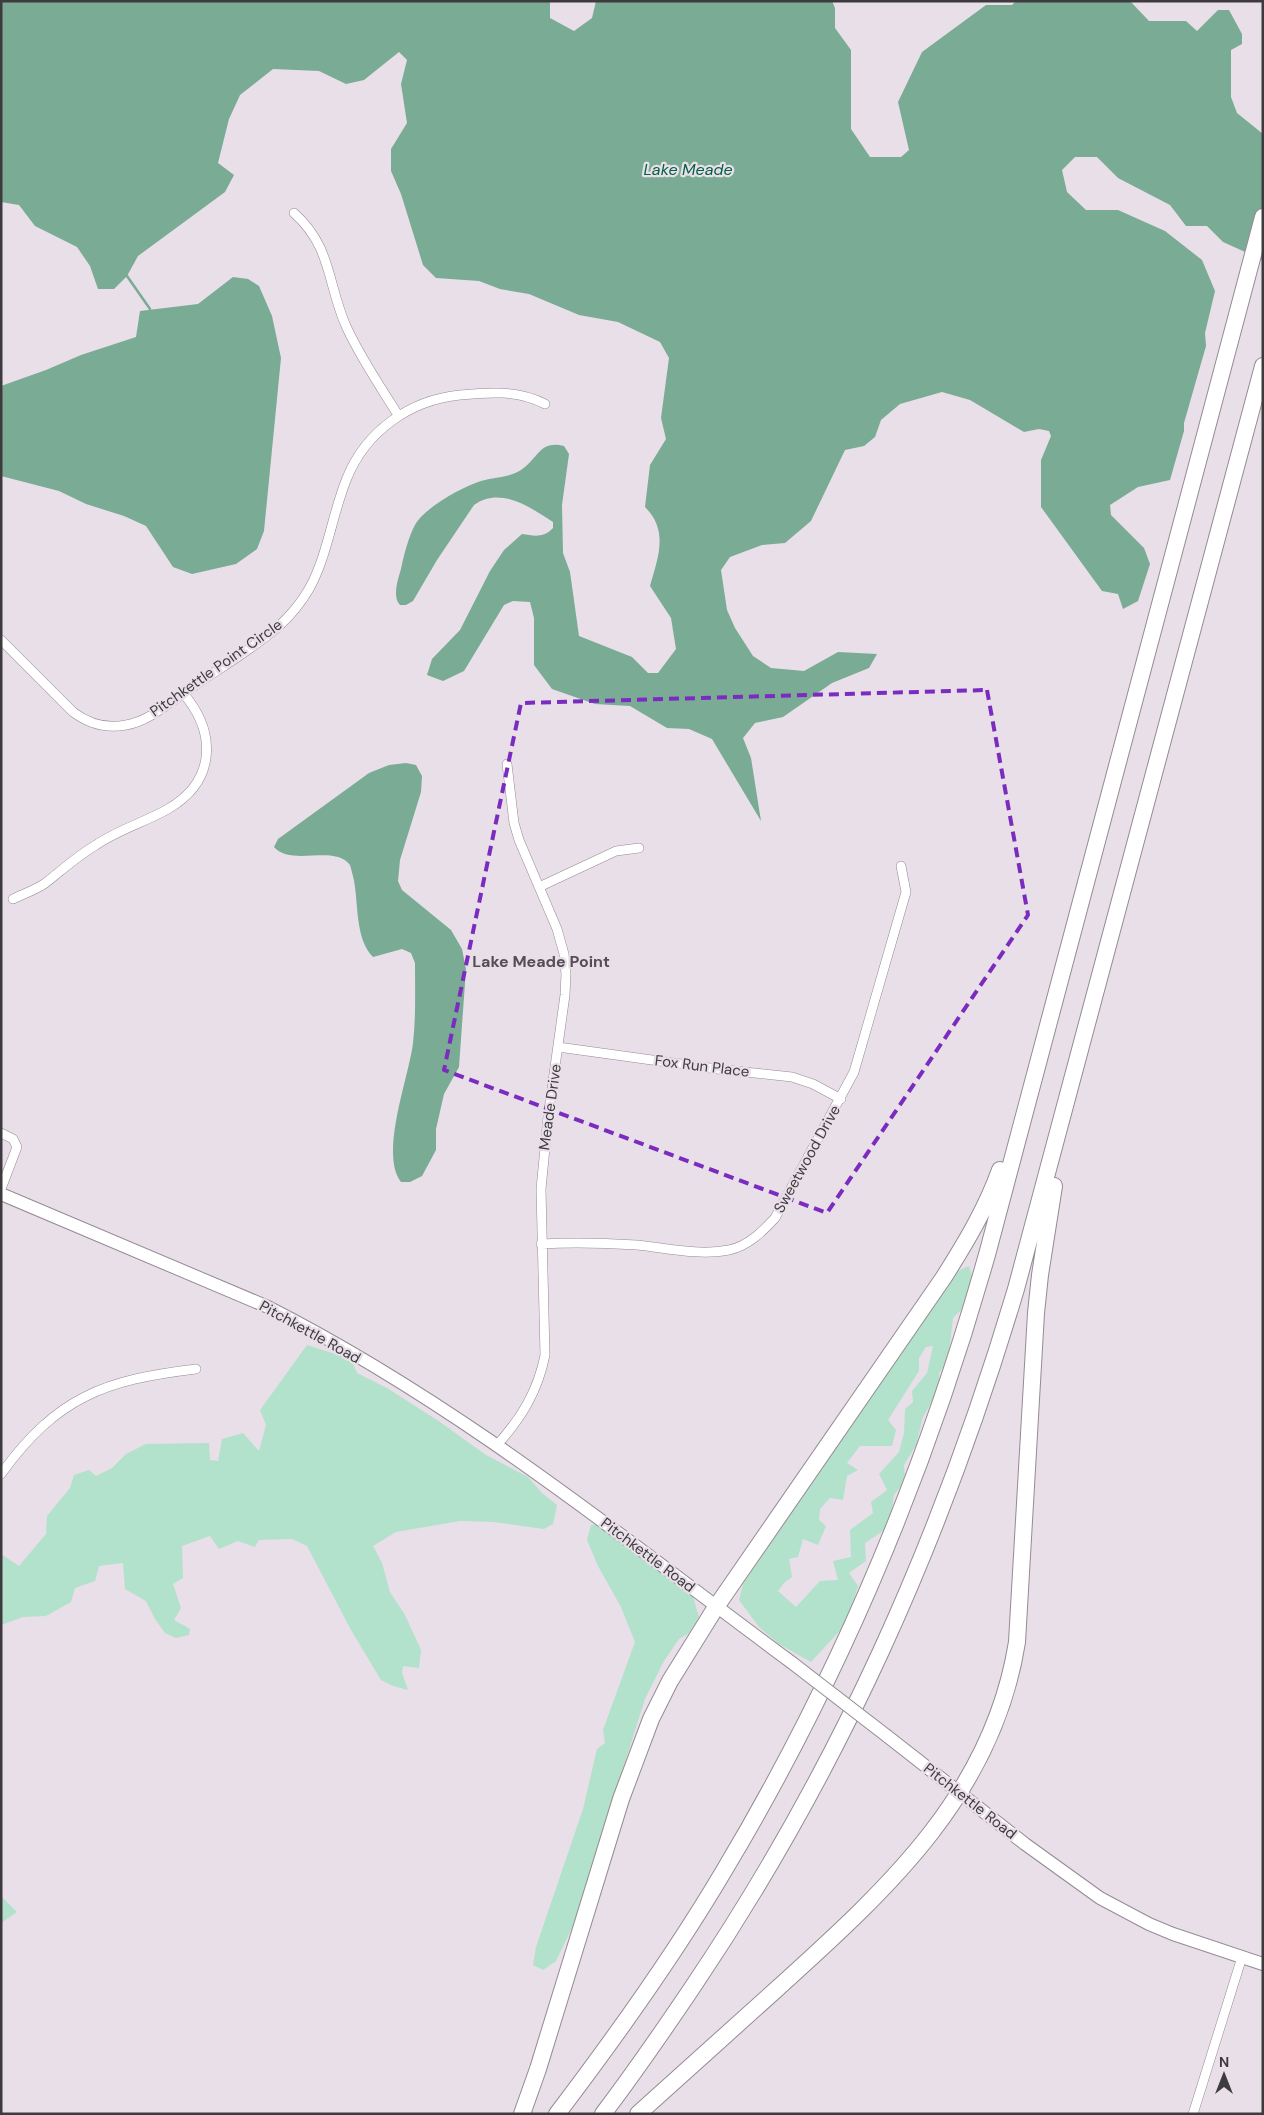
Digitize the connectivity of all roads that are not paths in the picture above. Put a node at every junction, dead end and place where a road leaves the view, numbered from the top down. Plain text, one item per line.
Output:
1 (294, 213) dead end
2 (1263, 217) edge
3 (1263, 366) edge
4 (545, 404) dead end
5 (398, 415) junction
6 (1, 640) edge
7 (183, 693) junction
8 (507, 764) dead end
9 (639, 848) dead end
10 (901, 866) dead end
11 (539, 887) junction
12 (13, 899) dead end
13 (558, 1047) junction
14 (1034, 1078) junction
15 (1072, 1080) junction
16 (841, 1099) junction
17 (1, 1133) edge
18 (1, 1189) edge
19 (1, 1194) edge
20 (541, 1244) junction
21 (196, 1369) dead end
22 (496, 1446) junction
23 (1, 1474) edge
24 (716, 1607) junction
25 (960, 1794) junction
26 (1242, 1957) junction
27 (1263, 1964) edge
28 (522, 2114) edge
29 (557, 2114) edge
30 (603, 2114) edge
31 (638, 2114) edge
32 (1193, 2114) edge

1 - 5 street
2 - 14 highway
3 - 15 highway
4 - 5 street, Pitchkettle Point Circle
5 - 7 street, Pitchkettle Point Circle
6 - 7 street, Pitchkettle Point Circle
7 - 12 street
8 - 11 street, Meade Drive
9 - 11 street
10 - 16 street, Sweetwood Drive
11 - 13 street, Meade Drive
13 - 16 street, Fox Run Place
13 - 20 street, Meade Drive
14 - 24 highway
14 - 29 highway
15 - 25 highway
15 - 30 highway
16 - 20 street, Sweetwood Drive
17 - 18 street
19 - 22 main road, Pitchkettle Road
20 - 22 street, Meade Drive
21 - 23 street
22 - 24 main road, Pitchkettle Road
24 - 25 main road, Pitchkettle Road, bridge
24 - 28 highway
25 - 26 main road, Pitchkettle Road
25 - 31 highway
26 - 27 main road, Pitchkettle Road
26 - 32 street

